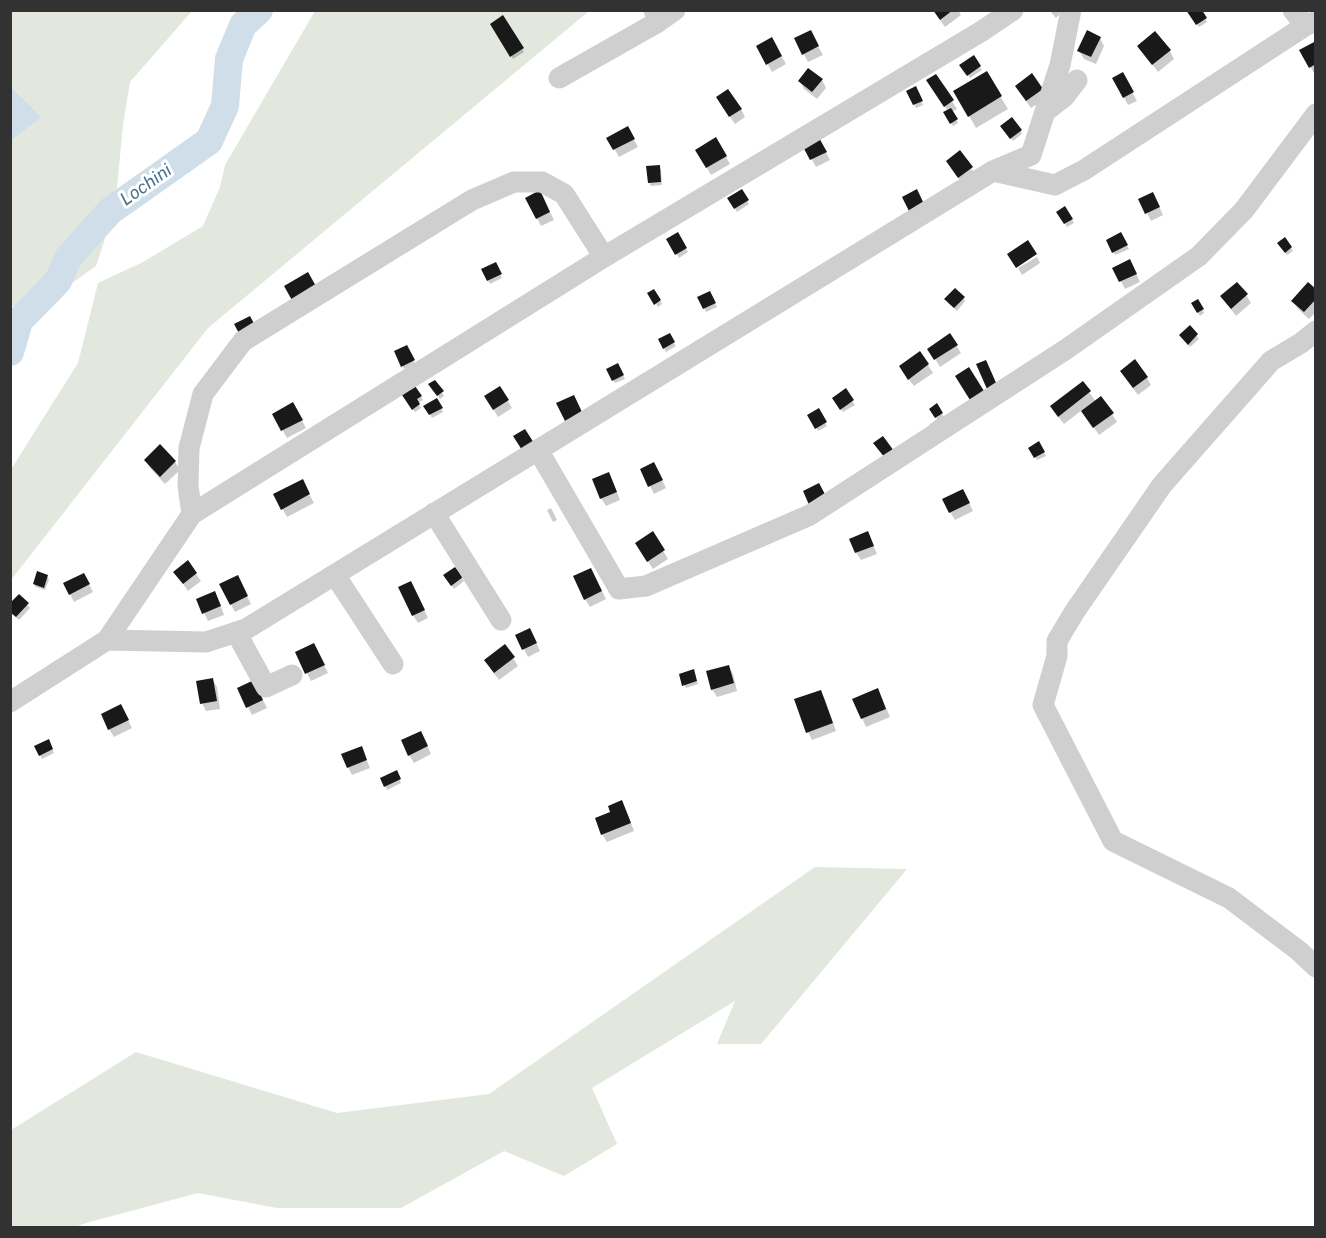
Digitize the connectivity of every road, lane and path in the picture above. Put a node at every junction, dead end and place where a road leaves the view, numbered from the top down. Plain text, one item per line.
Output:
1 (1013, 10) edge
2 (1071, 10) edge
3 (662, 14) edge
4 (1304, 19) edge
5 (559, 78) dead end
6 (1077, 80) dead end
7 (1046, 112) junction
8 (1316, 114) edge
9 (993, 171) junction
10 (604, 257) junction
11 (1316, 331) edge
12 (538, 450) junction
13 (434, 513) junction
14 (192, 514) junction
15 (335, 574) junction
16 (501, 620) dead end
17 (236, 632) junction
18 (107, 639) junction
19 (393, 664) dead end
20 (292, 675) dead end
21 (10, 702) edge
22 (1316, 967) edge

1 - 10 street
2 - 7 street
3 - 5 street
4 - 9 street
6 - 7 street
7 - 9 street
8 - 12 street
9 - 12 street
10 - 14 street
10 - 14 street
11 - 22 street
12 - 13 street
13 - 15 street
13 - 16 street
14 - 18 street
15 - 17 street
15 - 19 street
17 - 18 street
17 - 20 street
18 - 21 street

